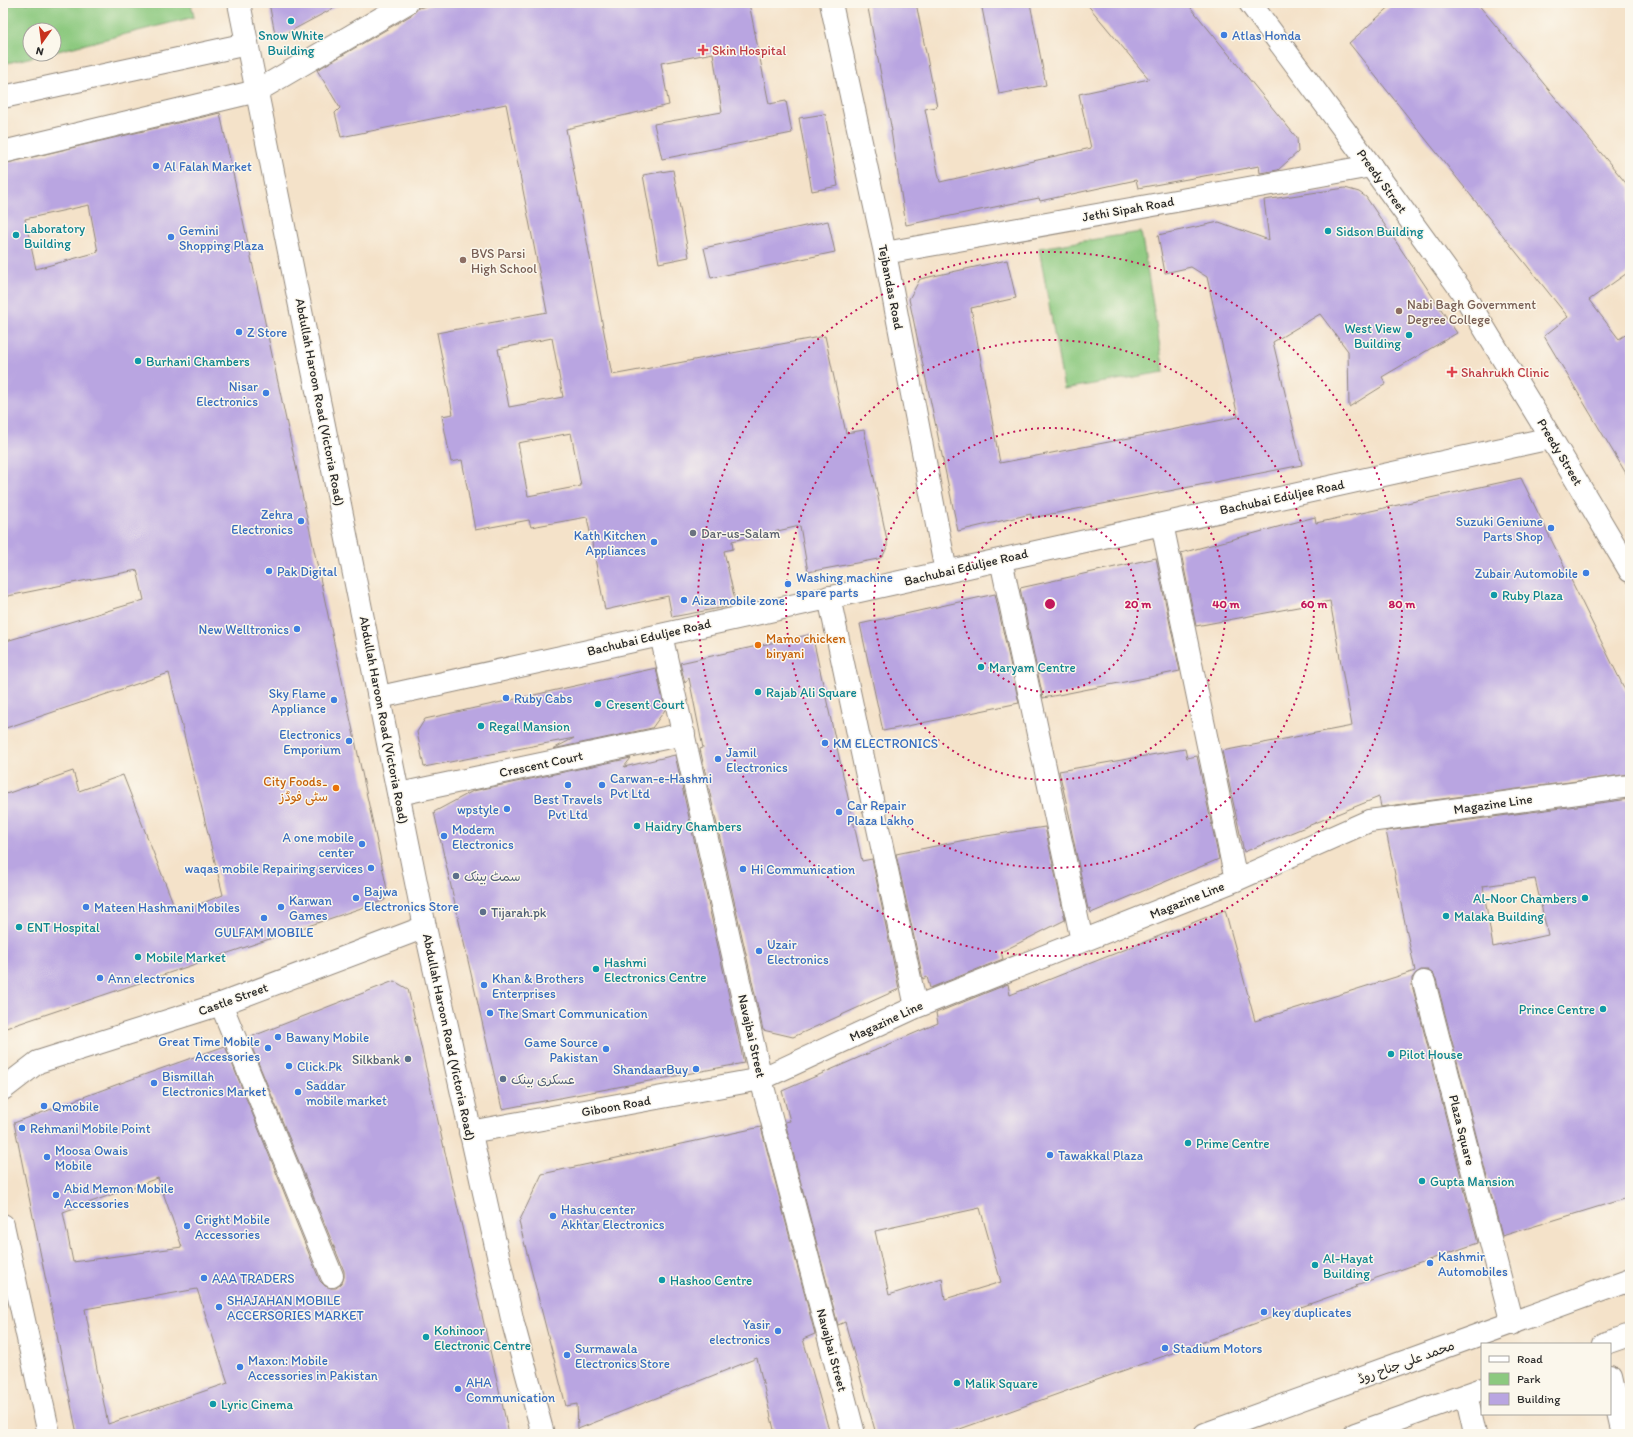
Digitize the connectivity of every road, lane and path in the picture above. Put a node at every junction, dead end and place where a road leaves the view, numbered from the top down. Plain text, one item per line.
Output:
1 (239, 3) edge
2 (407, 3) edge
3 (831, 3) edge
4 (1250, 3) edge
5 (247, 44) junction
6 (257, 91) junction
7 (3, 97) edge
8 (3, 152) edge
9 (1371, 166) junction
10 (885, 253) junction
11 (1552, 438) junction
12 (1162, 524) junction
13 (1627, 558) edge
14 (1001, 560) junction
15 (946, 572) junction
16 (829, 598) junction
17 (661, 635) junction
18 (380, 697) junction
19 (684, 734) junction
20 (1630, 786) edge
21 (398, 794) junction
22 (1236, 880) junction
23 (425, 927) junction
24 (1082, 941) junction
25 (1424, 982) dead end
26 (222, 1004) junction
27 (916, 1007) junction
28 (38, 1062) junction
29 (3, 1068) edge
30 (761, 1079) junction
31 (3, 1089) edge
32 (470, 1132) junction
33 (3, 1225) edge
34 (332, 1276) dead end
35 (1630, 1280) edge
36 (1512, 1324) junction
37 (1630, 1335) edge
38 (1607, 1343) edge
39 (1611, 1381) edge
40 (1474, 1392) edge
41 (49, 1434) edge
42 (542, 1434) edge
43 (854, 1434) edge
44 (1205, 1434) edge
45 (1355, 1434) edge
46 (1475, 1434) edge
47 (1623, 1434) edge

1 - 5 main road, Abdullah Haroon Road (Victoria Road)
2 - 6 main road
3 - 10 main road, Tejbandas Road
4 - 9 main road, Preedy Street
5 - 6 main road, Abdullah Haroon Road (Victoria Road)
5 - 7 main road
6 - 8 main road
6 - 18 main road, Abdullah Haroon Road (Victoria Road)
9 - 10 main road, Jethi Sipah Road
9 - 11 main road, Preedy Street
10 - 15 main road, Tejbandas Road
11 - 12 main road, Bachubai Eduljee Road
11 - 13 main road, Preedy Street
12 - 14 main road, Bachubai Eduljee Road
12 - 22 main road
14 - 15 main road, Bachubai Eduljee Road
14 - 24 main road
15 - 16 main road, Bachubai Eduljee Road
16 - 17 main road, Bachubai Eduljee Road
16 - 27 main road
17 - 18 main road, Bachubai Eduljee Road
17 - 19 main road, Navajbai Street
18 - 21 main road, Abdullah Haroon Road (Victoria Road)
19 - 21 main road, Crescent Court
19 - 30 main road, Navajbai Street
20 - 22 main road, Magazine Line
21 - 23 main road, Abdullah Haroon Road (Victoria Road)
22 - 24 main road, Magazine Line
23 - 26 main road, Castle Street
23 - 32 main road, Abdullah Haroon Road (Victoria Road)
24 - 27 main road, Magazine Line
25 - 36 main road, Plaza Square
26 - 28 main road, Castle Street
26 - 34 main road
27 - 30 main road, Magazine Line
28 - 29 main road, Castle Street
28 - 31 main road, Castle Street
30 - 32 main road, Giboon Road
30 - 43 main road, Navajbai Street
32 - 42 main road, Abdullah Haroon Road (Victoria Road)
33 - 41 main road
35 - 36 main road, محمد علی جناح روڈ
36 - 44 main road, محمد علی جناح روڈ
37 - 38 main road
39 - 47 main road
40 - 45 main road
40 - 46 main road

